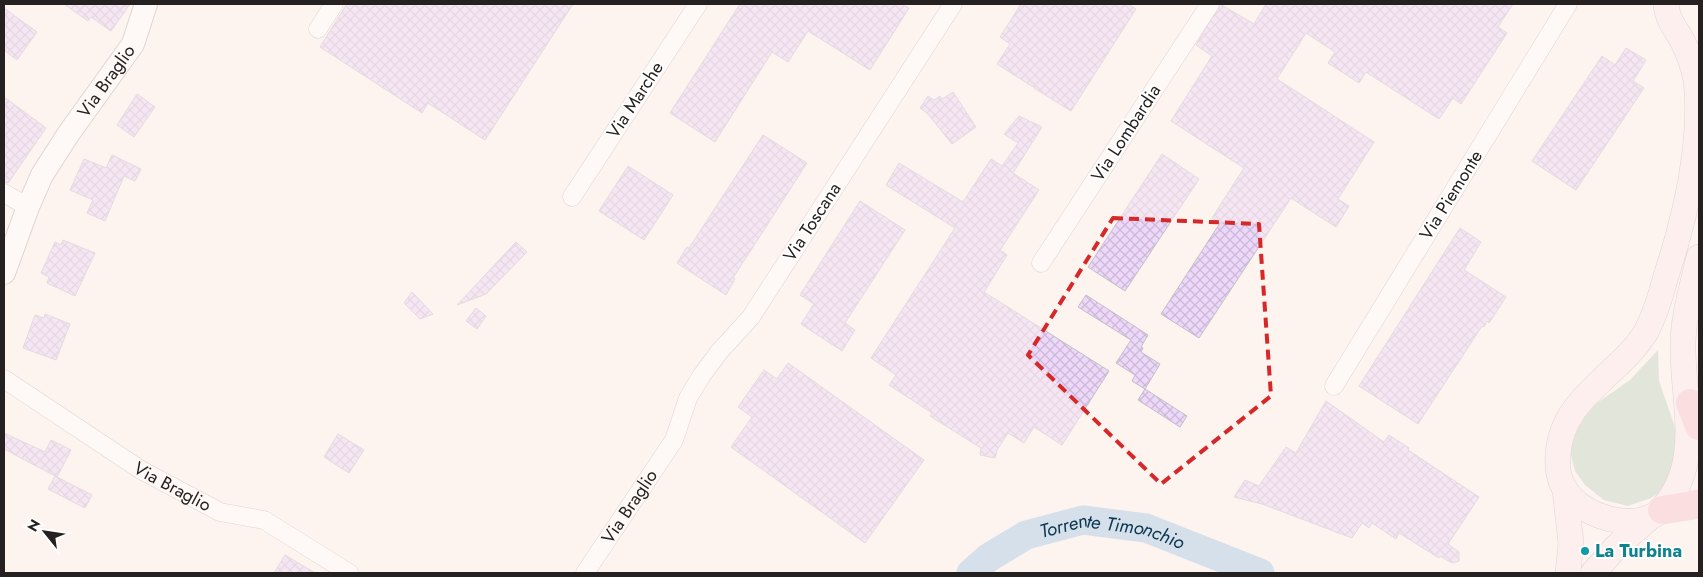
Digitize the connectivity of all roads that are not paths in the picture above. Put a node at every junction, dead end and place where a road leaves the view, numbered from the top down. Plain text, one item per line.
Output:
1 (146, 4) edge
2 (334, 4) edge
3 (698, 4) edge
4 (954, 4) edge
5 (1210, 4) edge
6 (1568, 4) edge
7 (1663, 8) edge
8 (318, 30) dead end
9 (4, 192) edge
10 (572, 197) dead end
11 (28, 207) junction
12 (1699, 257) edge
13 (1041, 263) dead end
14 (4, 273) edge
15 (4, 379) edge
16 (1334, 386) dead end
17 (1694, 414) edge
18 (674, 440) joint
19 (1565, 490) junction
20 (1699, 504) edge
21 (1655, 515) junction
22 (350, 573) edge
23 (585, 573) edge
24 (1568, 573) edge
25 (1593, 573) edge

1 - 11 street, Via Braglio
2 - 8 street
3 - 10 street, Via Marche
4 - 18 street, Via Toscana
5 - 13 street, Via Lombardia
6 - 16 street, Via Piemonte
7 - 19 main road
9 - 11 street
11 - 14 street, Via Braglio
12 - 17 main road
15 - 22 street, Via Braglio
17 - 21 main road
18 - 23 street, Via Braglio
19 - 21 main road
19 - 24 main road
20 - 21 highway
21 - 25 main road

